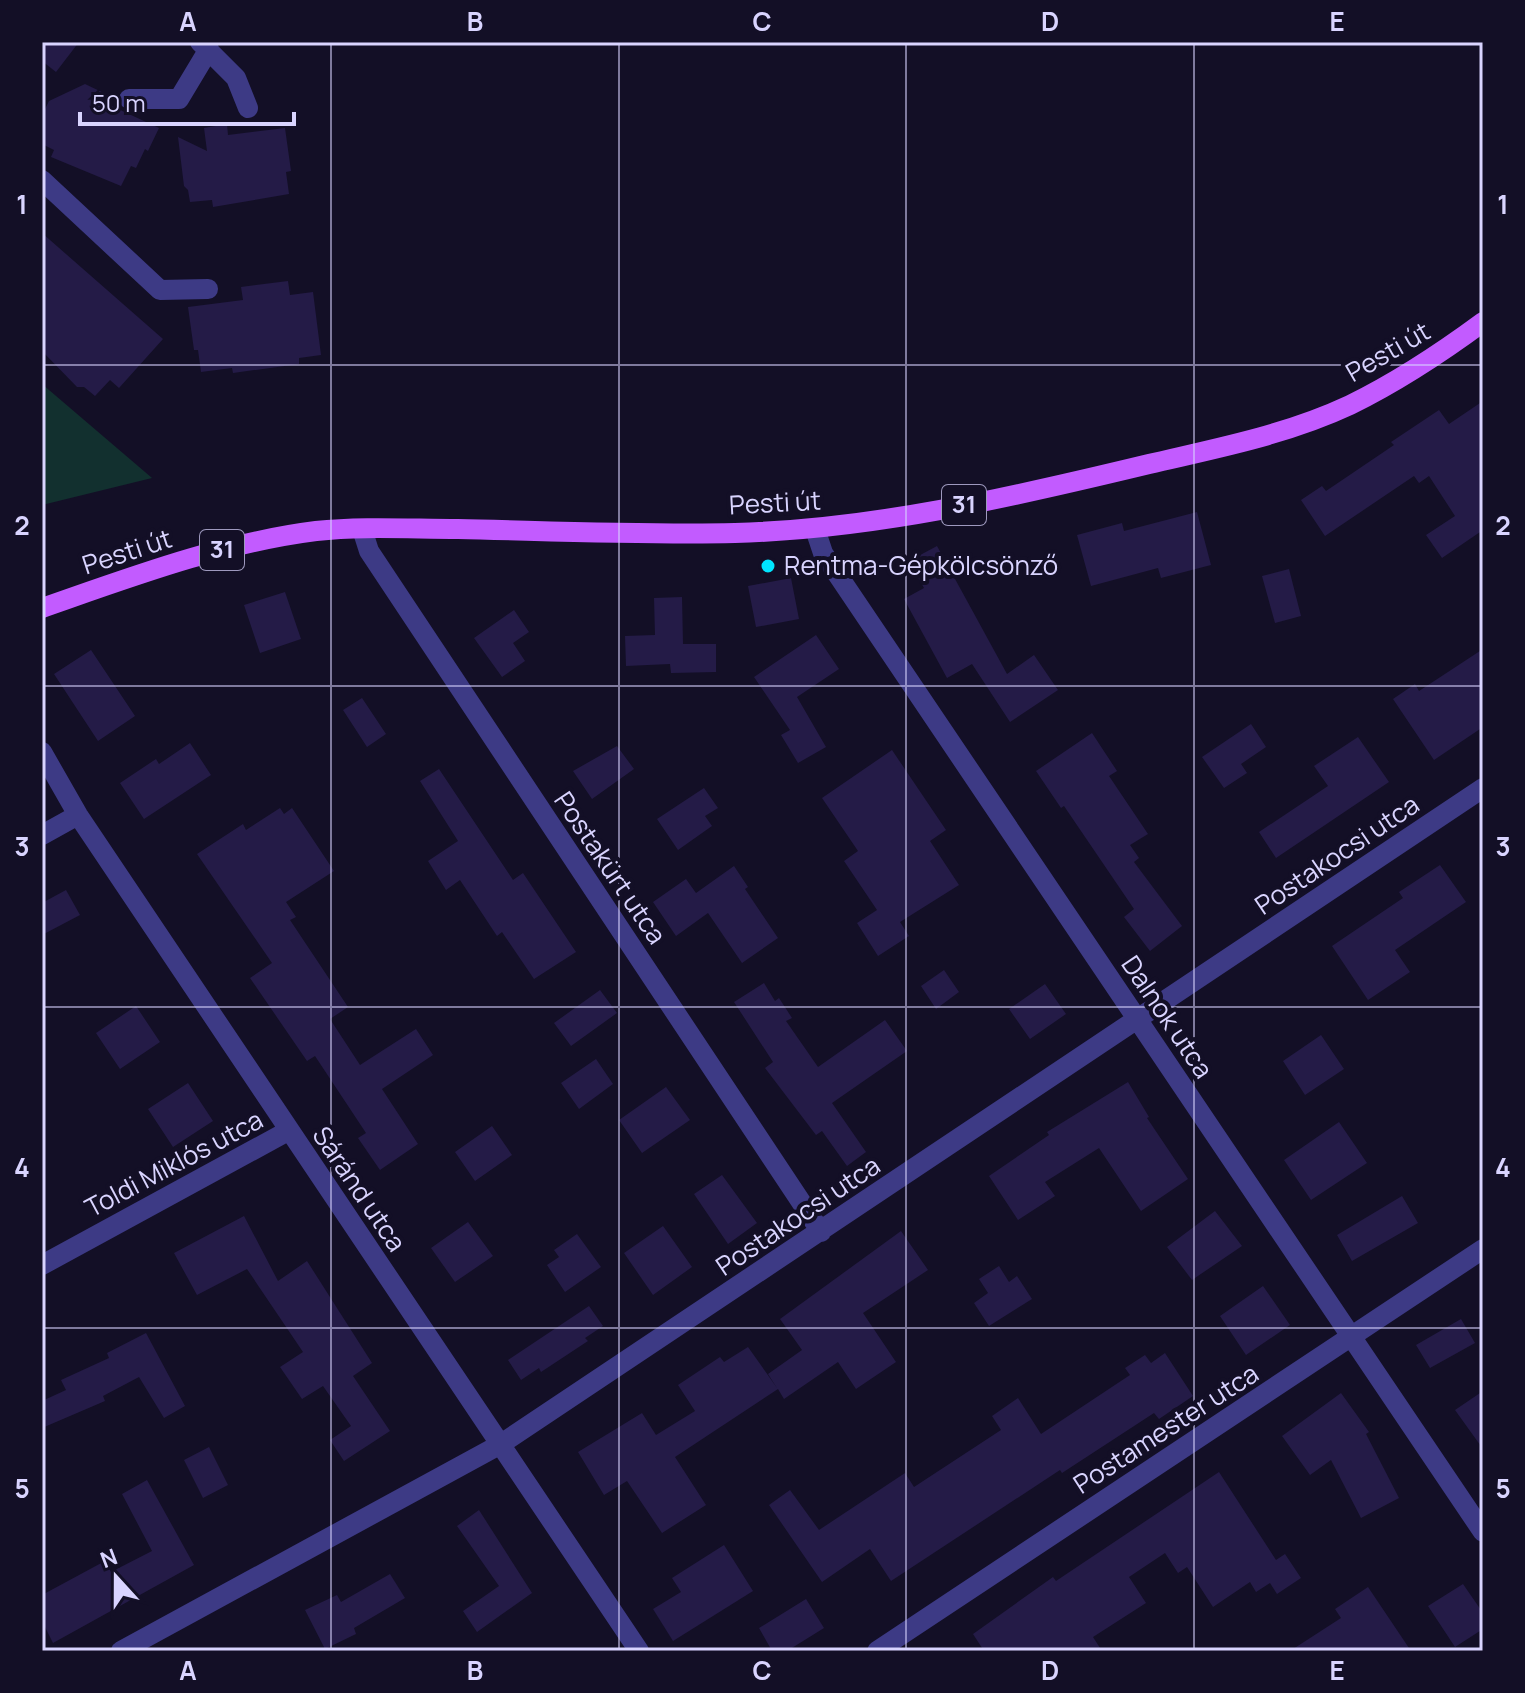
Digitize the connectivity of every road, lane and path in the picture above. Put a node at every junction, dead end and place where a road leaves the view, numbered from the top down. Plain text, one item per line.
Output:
1 (204, 46) edge
2 (129, 99) dead end
3 (248, 108) dead end
4 (42, 180) edge
5 (208, 289) dead end
6 (1483, 322) edge
7 (362, 529) junction
8 (815, 529) junction
9 (42, 608) edge
10 (42, 752) edge
11 (1483, 788) edge
12 (78, 815) junction
13 (42, 835) edge
14 (1137, 1020) junction
15 (288, 1131) junction
16 (821, 1232) junction
17 (1483, 1249) edge
18 (42, 1265) edge
19 (1353, 1337) junction
20 (501, 1444) junction
21 (1483, 1532) edge
22 (121, 1651) edge
23 (639, 1651) edge
24 (877, 1651) edge

1 - 2 street
1 - 3 street
4 - 5 street
6 - 8 main road, Pesti út / 31
7 - 8 main road, Pesti út / 31
7 - 9 main road, Pesti út / 31
7 - 16 street, Postakürt utca
8 - 14 street, Dalnok utca
10 - 12 street, Sáránd utca
11 - 14 street, Postakocsi utca
12 - 13 street
12 - 15 street, Sáránd utca
14 - 16 street, Postakocsi utca
14 - 19 street, Dalnok utca
15 - 18 street, Toldi Miklós utca
15 - 20 street, Sáránd utca
16 - 20 street, Postakocsi utca
17 - 19 street, Postamester utca
19 - 21 street, Dalnok utca
19 - 24 street, Postamester utca
20 - 22 street, Postakocsi utca
20 - 23 street, Sáránd utca

